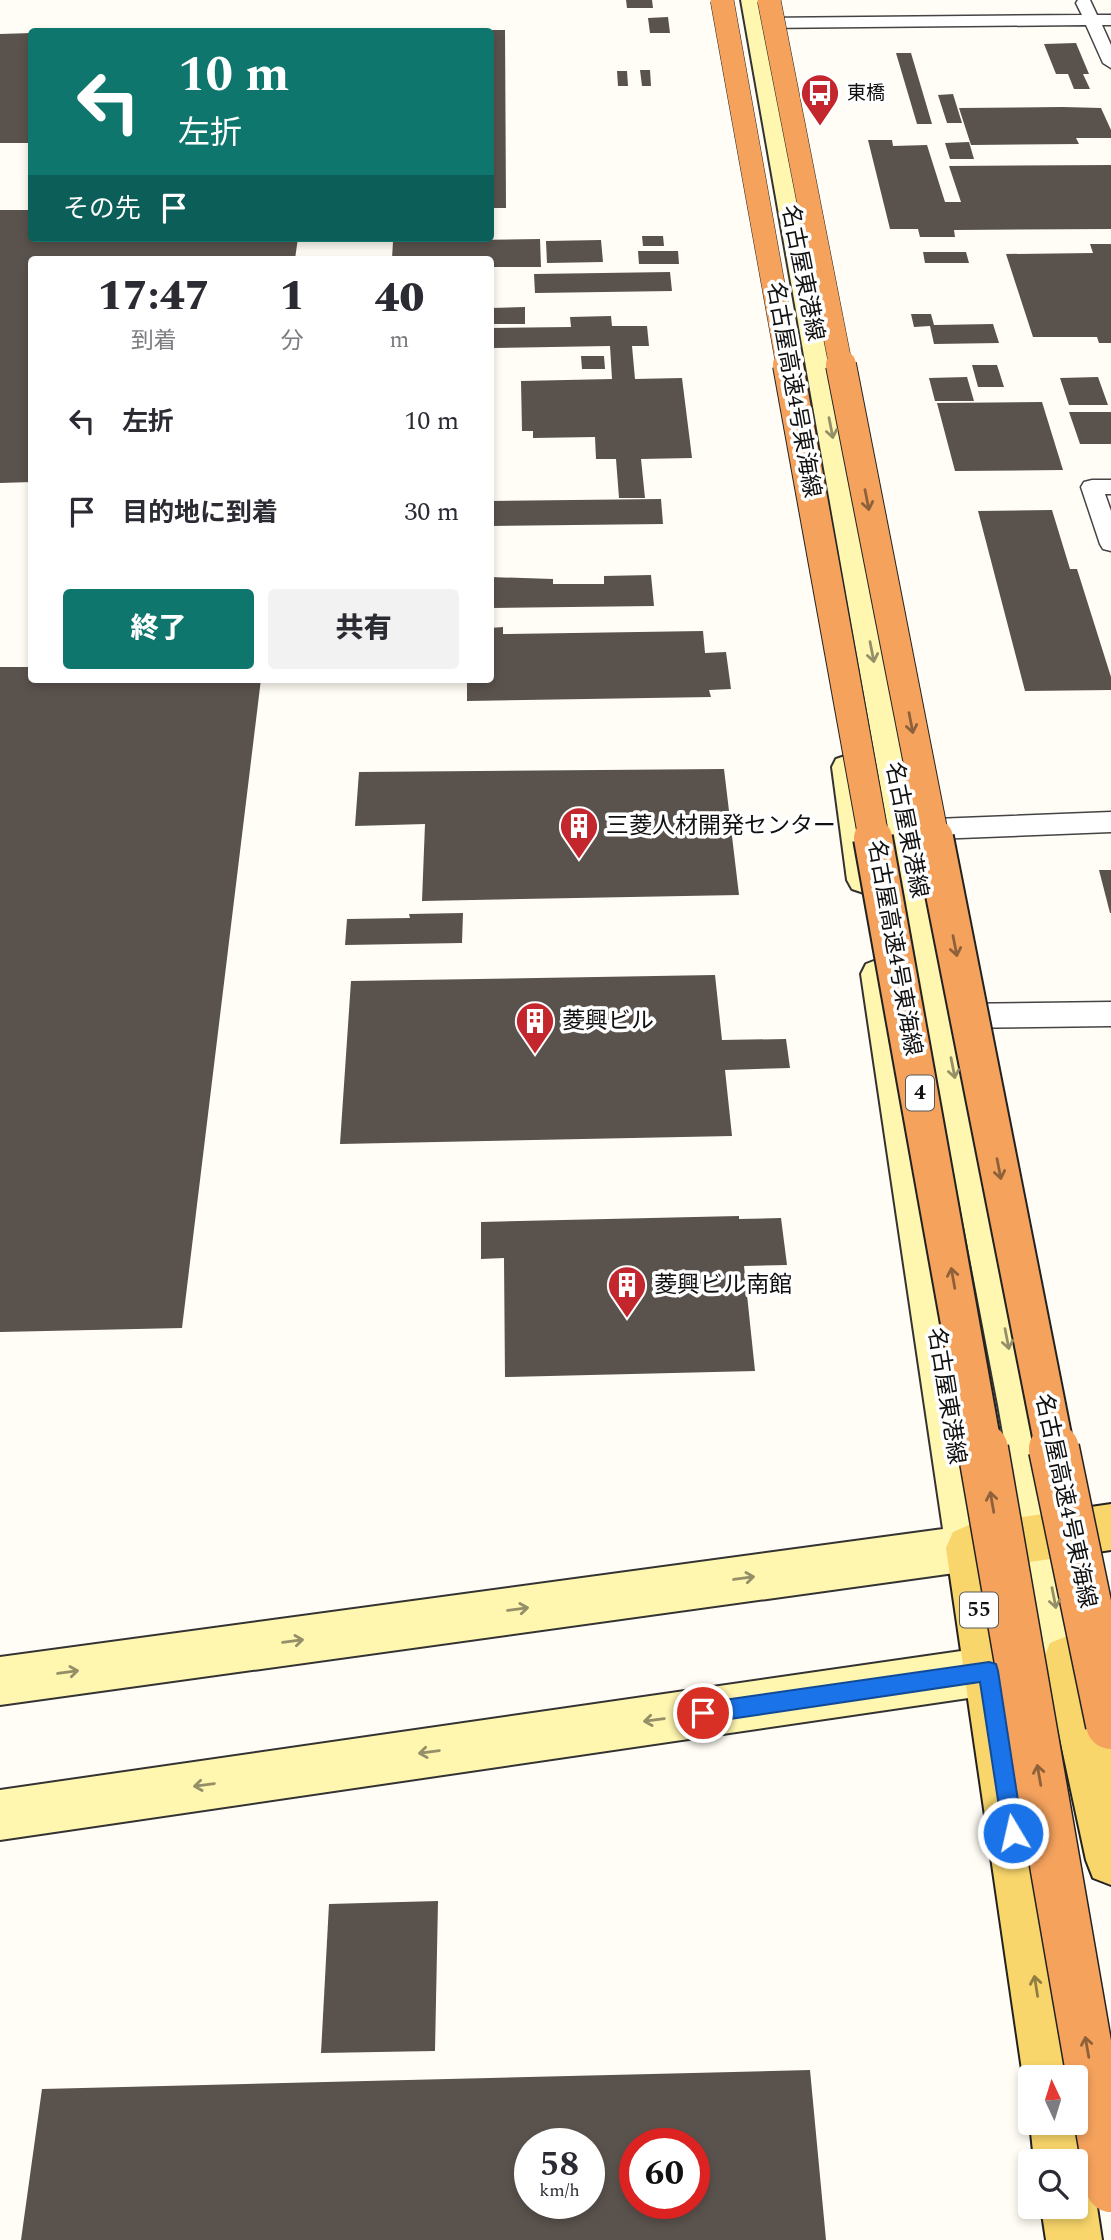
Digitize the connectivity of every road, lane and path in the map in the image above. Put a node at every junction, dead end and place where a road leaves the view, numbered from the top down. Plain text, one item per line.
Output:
1 (722, 0) edge
2 (1082, 0) edge
3 (751, 6) edge
4 (1091, 20) junction
5 (1111, 20) edge
6 (1111, 63) edge
7 (1111, 487) edge
8 (1111, 544) edge
9 (1111, 822) edge
10 (905, 830) junction
11 (1111, 1014) edge
12 (942, 1017) junction
13 (1111, 1527) edge
14 (1042, 1537) junction
15 (969, 1548) junction
16 (1089, 1656) edge
17 (989, 1671) junction
18 (0, 1681) edge
19 (1111, 1724) edge
20 (0, 1815) edge
21 (1111, 1860) edge
22 (1048, 2065) edge
23 (1111, 2187) edge
24 (1071, 2219) edge
25 (1074, 2240) edge

23 -> 1 highway, 名古屋高速4号東海線 / 4, bridge
2 - 4 lane
3 - 4 lane
3 -> 10 main road, 名古屋東港線
3 - 15 main road, 名古屋東港線
3 -> 19 highway, 名古屋高速4号東海線, bridge
4 - 5 lane
4 - 6 lane
7 - 8 lane
9 - 10 lane
10 - 12 main road, 名古屋東港線
11 - 12 lane
12 -> 14 main road, 名古屋東港線
13 - 14 main road
14 - 15 main road
14 -> 16 main road, 名古屋東港線
15 - 17 main road, 55
18 -> 15 main road
16 - 17 main road
16 - 21 main road
17 -> 20 main road
22 -> 17 main road, 55
24 - 25 main road

